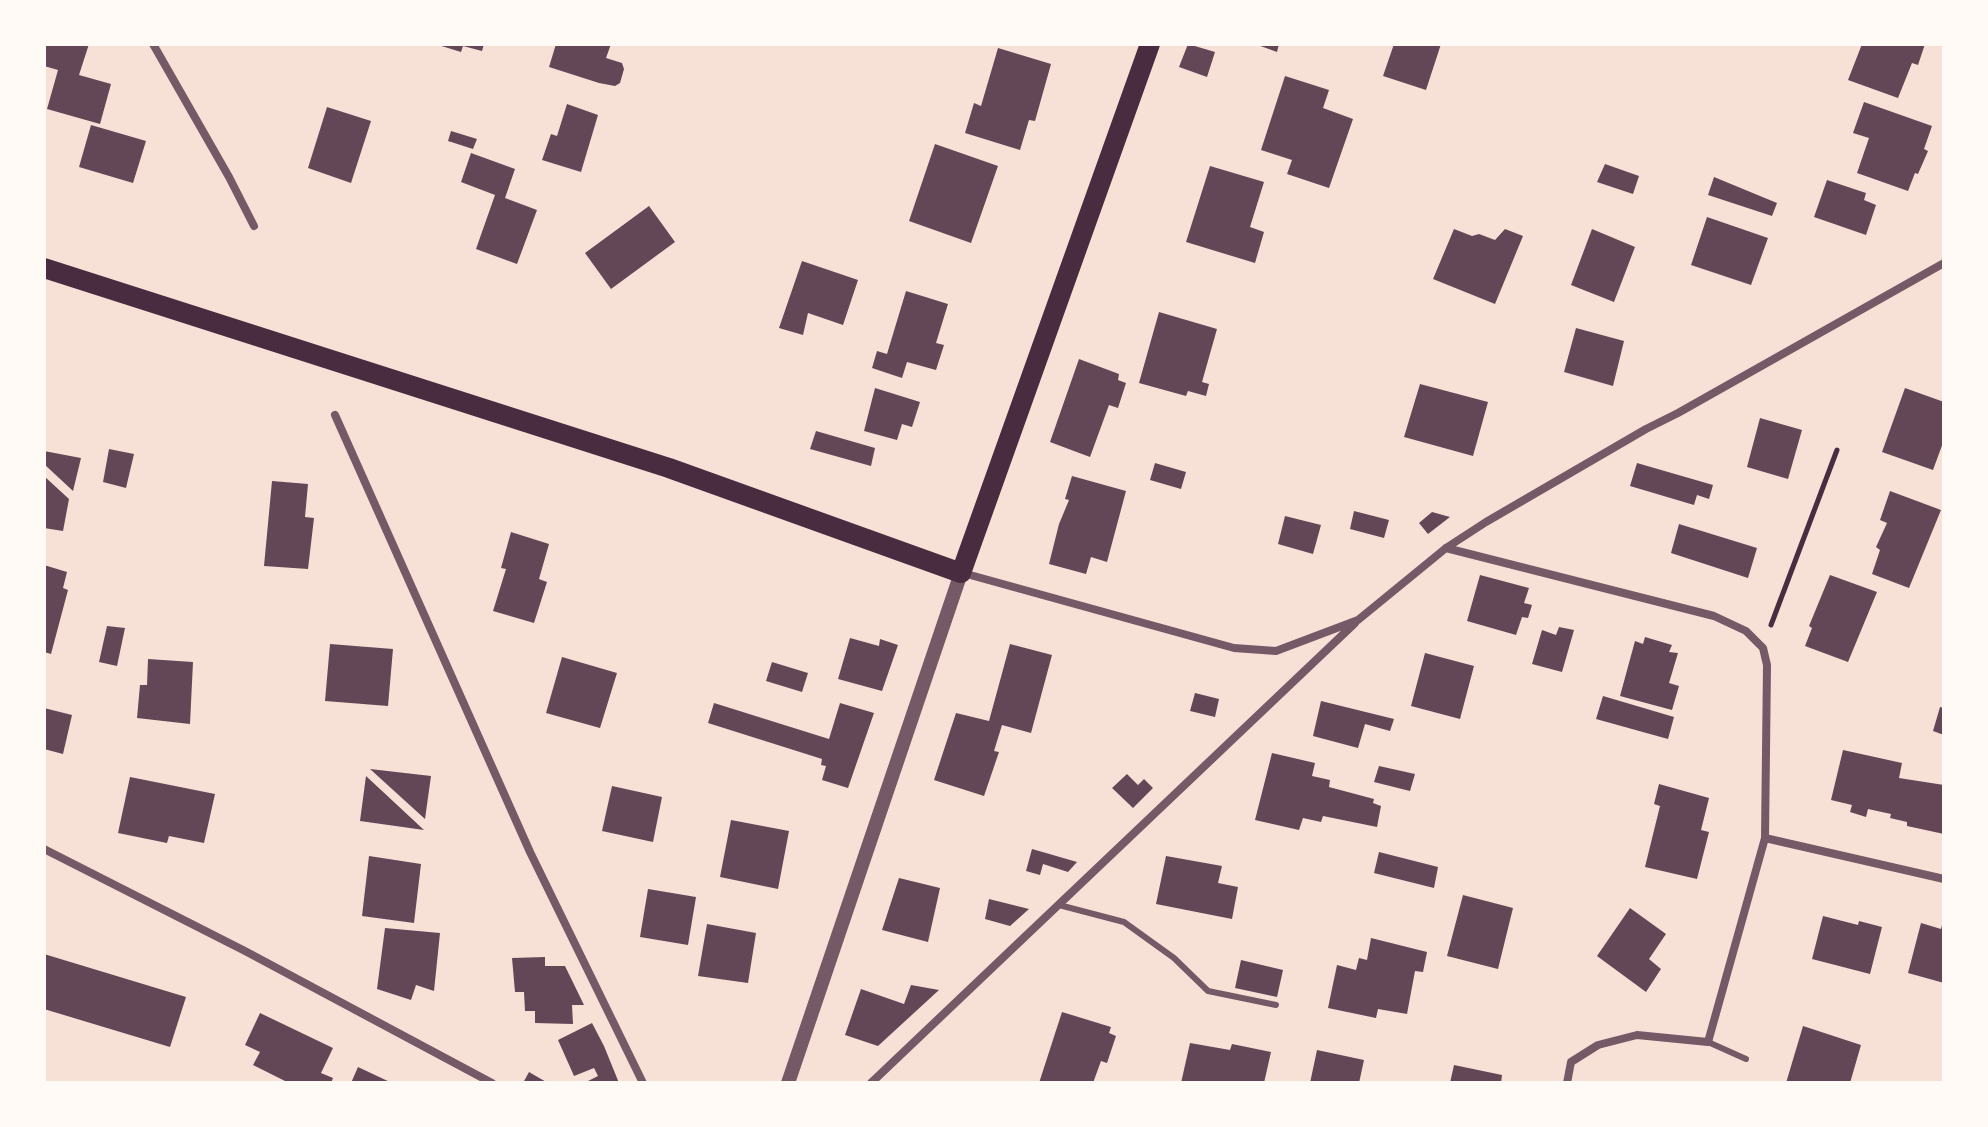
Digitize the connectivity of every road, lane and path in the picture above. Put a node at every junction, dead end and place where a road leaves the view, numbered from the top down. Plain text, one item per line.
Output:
1 (153, 44) edge
2 (1150, 44) edge
3 (254, 226) dead end
4 (1944, 263) edge
5 (44, 268) edge
6 (335, 415) dead end
7 (1837, 450) dead end
8 (1446, 548) junction
9 (961, 573) junction
10 (1358, 620) junction
11 (1763, 648) junction
12 (1765, 838) junction
13 (44, 849) edge
14 (1944, 879) edge
15 (1059, 905) junction
16 (1276, 1005) dead end
17 (1708, 1042) junction
18 (1746, 1059) dead end
19 (492, 1083) edge
20 (643, 1083) edge
21 (788, 1083) edge
22 (871, 1083) edge
23 (1567, 1083) edge

1 - 3 street
2 - 9 main road
4 - 8 street
5 - 9 main road
6 - 20 street
7 - 11 path
8 - 10 street
8 - 11 street
9 - 10 street
9 - 21 street
10 - 15 street
11 - 12 street
12 - 14 street
12 - 17 street
13 - 19 street
15 - 16 lane
15 - 22 street
17 - 18 lane
17 - 23 street

